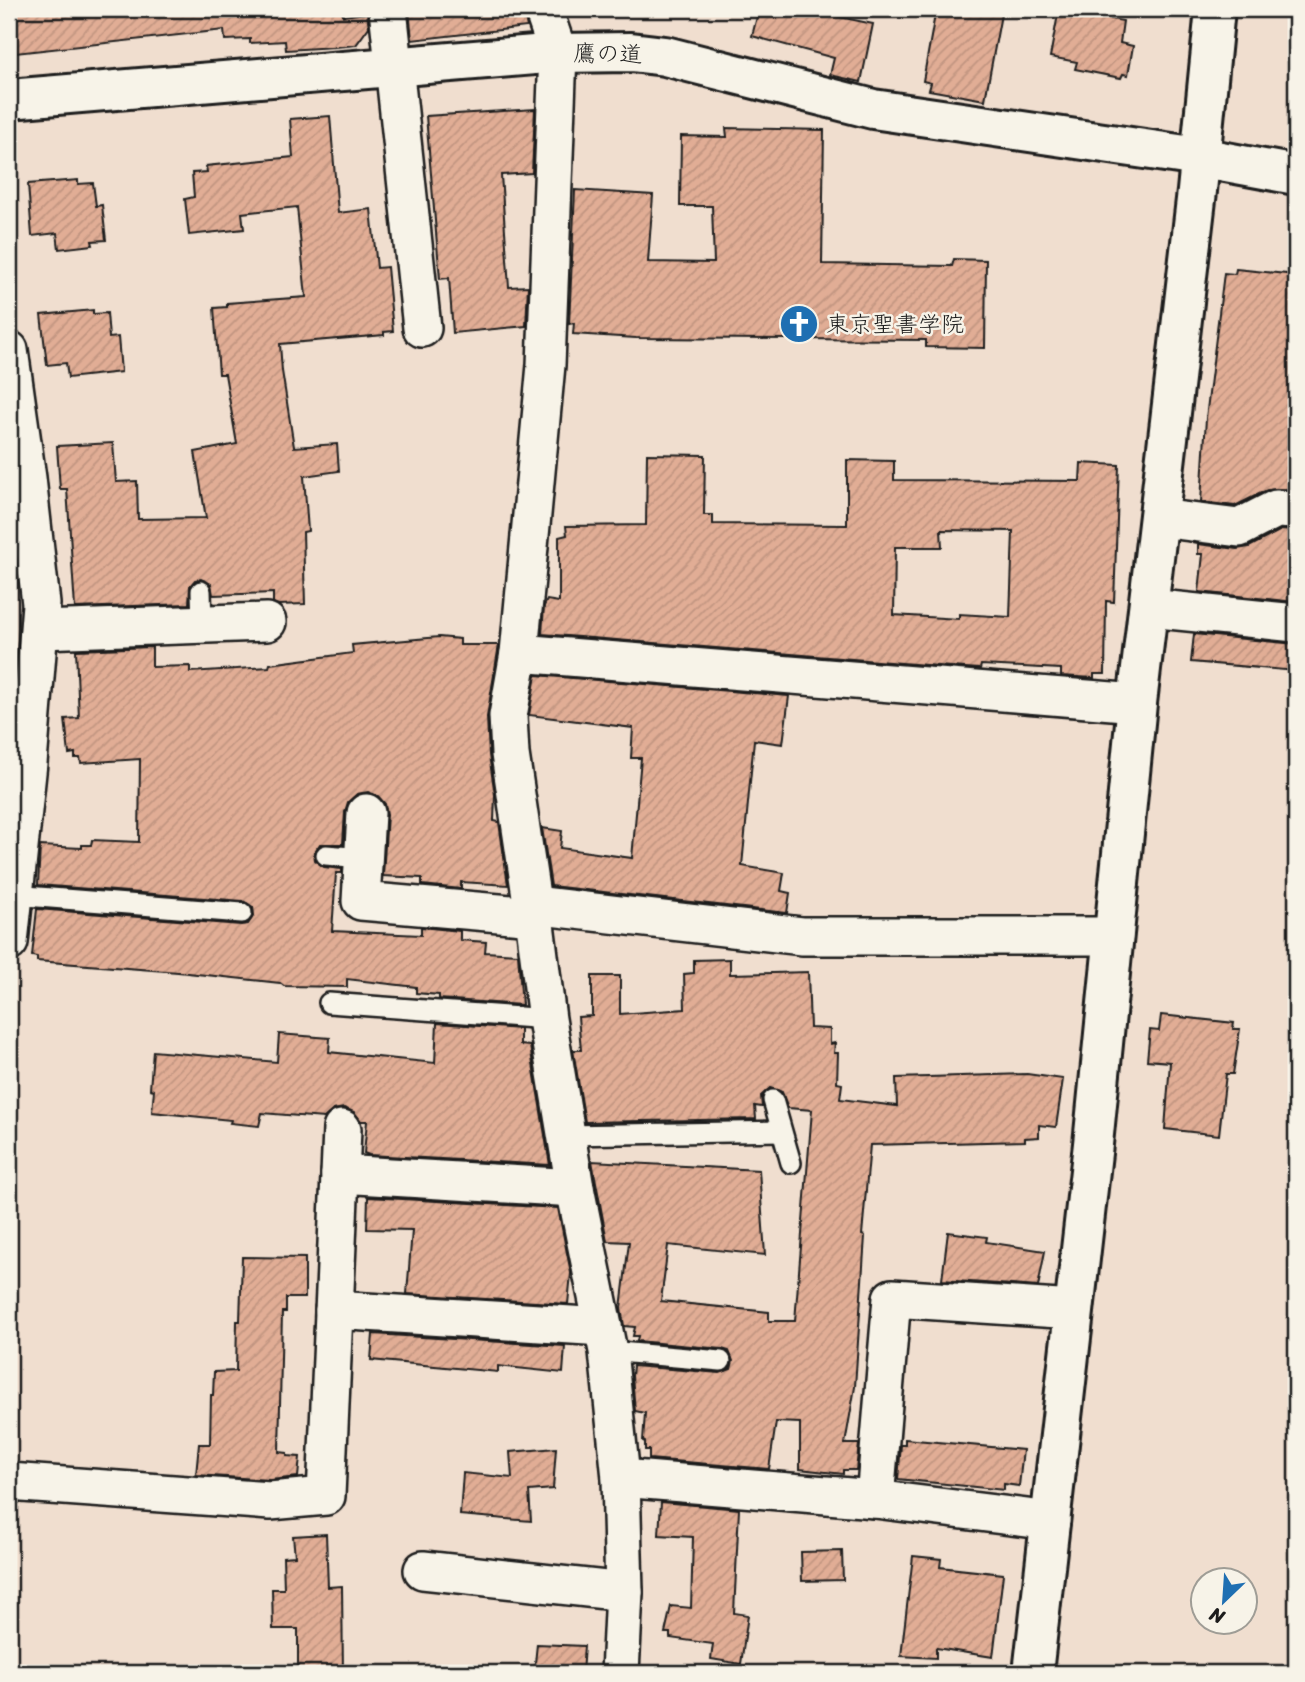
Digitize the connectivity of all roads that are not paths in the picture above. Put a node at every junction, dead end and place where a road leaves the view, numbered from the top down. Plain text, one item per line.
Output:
1 (388, 9) edge
2 (543, 9) edge
3 (1215, 9) edge
4 (558, 53) junction
5 (395, 68) junction
6 (9, 99) edge
7 (1199, 157) junction
8 (1296, 175) edge
9 (422, 328) dead end
10 (9, 350) edge
11 (12, 393) edge
12 (18, 479) edge
13 (1296, 510) edge
14 (1159, 518) junction
15 (1149, 608) junction
16 (30, 614) edge
17 (267, 622) dead end
18 (1296, 623) edge
19 (519, 653) junction
20 (1137, 703) junction
21 (366, 813) dead end
22 (326, 855) dead end
23 (363, 858) junction
24 (13, 895) junction
25 (534, 911) junction
26 (242, 913) dead end
27 (9, 933) edge
28 (1114, 936) junction
29 (9, 942) edge
30 (329, 1003) dead end
31 (547, 1019) junction
32 (773, 1100) dead end
33 (342, 1129) dead end
34 (781, 1131) junction
35 (567, 1135) junction
36 (791, 1163) dead end
37 (340, 1174) junction
38 (575, 1188) junction
39 (334, 1310) junction
40 (1074, 1310) junction
41 (606, 1339) junction
42 (721, 1361) dead end
43 (621, 1478) junction
44 (9, 1482) edge
45 (875, 1500) junction
46 (1051, 1521) junction
47 (423, 1570) dead end
48 (624, 1592) junction
49 (620, 1673) edge
50 (1033, 1673) edge

1 - 5 street
2 - 4 street
3 - 7 street
4 - 5 street, 鷹の道
4 - 7 street, 鷹の道
4 - 19 street
5 - 6 street, 鷹の道
5 - 9 street
7 - 8 street, 鷹の道
7 - 14 street
10 - 11 street
11 - 12 street
12 - 16 street
13 - 14 street
14 - 15 street
15 - 18 street
15 - 20 street
16 - 17 street
16 - 24 street
19 - 20 street
19 - 25 street
20 - 28 street
21 - 23 street
22 - 23 lane
23 - 25 street
24 - 26 lane
24 - 27 street
25 - 28 street
25 - 31 street
27 - 29 street
28 - 40 street
30 - 31 lane
31 - 35 street
32 - 34 lane
33 - 37 street
34 - 35 lane
34 - 36 lane
35 - 38 street
37 - 38 street
37 - 39 street
38 - 41 street
39 - 41 street
39 - 44 street
40 - 45 street
40 - 46 street
41 - 42 lane
41 - 43 street
43 - 45 street
43 - 48 street
45 - 46 street
46 - 50 street
47 - 48 street
48 - 49 street

